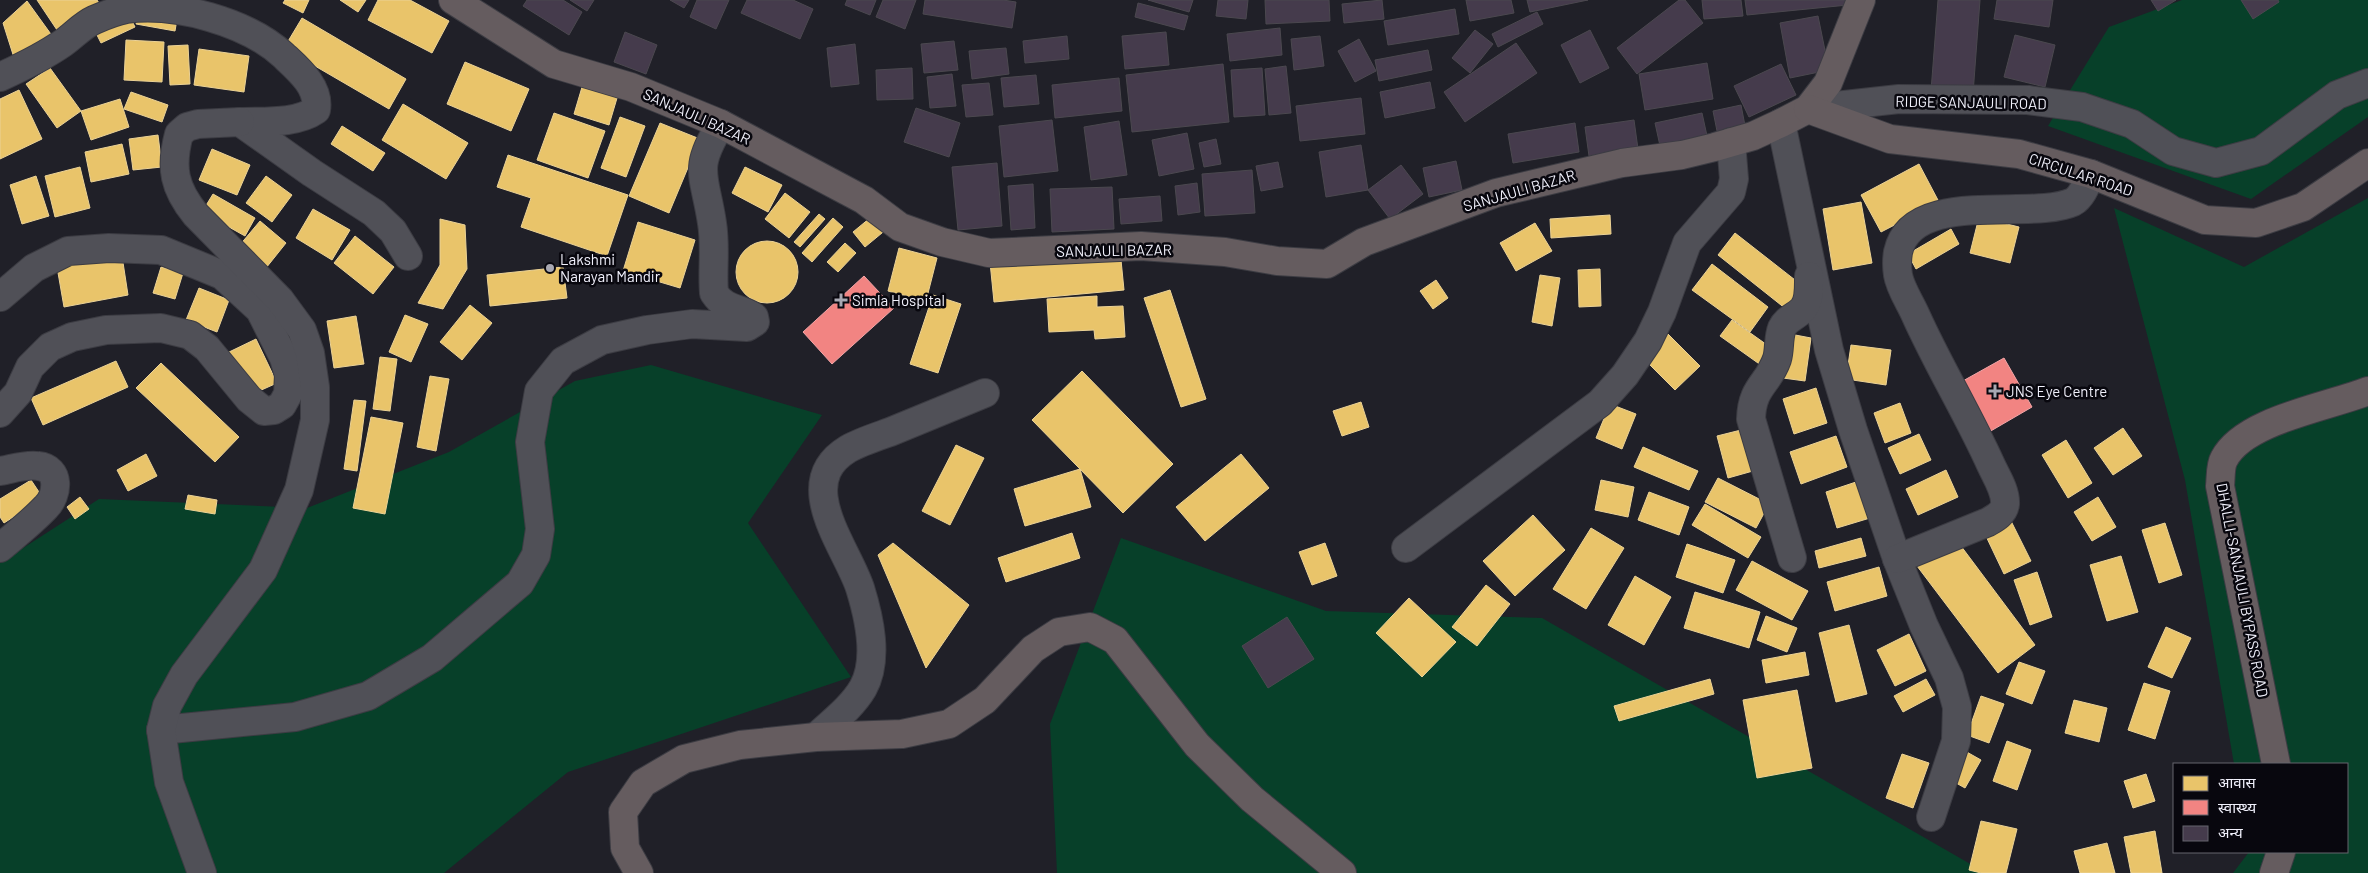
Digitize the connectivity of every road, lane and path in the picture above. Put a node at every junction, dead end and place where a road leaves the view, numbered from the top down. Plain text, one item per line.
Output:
1 (453, 0) edge
2 (1861, 0) edge
3 (0, 77) edge
4 (2368, 82) edge
5 (1808, 109) junction
6 (240, 122) junction
7 (1781, 123) junction
8 (721, 124) junction
9 (1731, 142) junction
10 (2368, 162) edge
11 (2091, 174) junction
12 (1809, 255) junction
13 (408, 256) dead end
14 (0, 297) edge
15 (2368, 391) edge
16 (985, 393) dead end
17 (0, 413) edge
18 (0, 471) edge
19 (0, 548) edge
20 (1406, 548) dead end
21 (1792, 558) dead end
22 (1897, 559) junction
23 (160, 730) junction
24 (816, 736) junction
25 (2276, 763) edge
26 (1931, 816) dead end
27 (2281, 853) edge
28 (202, 873) edge
29 (639, 873) edge
30 (1342, 873) edge
31 (2274, 873) edge

1 - 8 main road, SANJAULI BAZAR
2 - 5 main road
3 - 6 street
4 - 5 street, RIDGE SANJAULI ROAD
5 - 7 main road, SANJAULI BAZAR
5 - 11 main road, CIRCULAR ROAD
6 - 13 street
6 - 23 street
7 - 9 main road, SANJAULI BAZAR
7 - 12 street
8 - 9 main road, SANJAULI BAZAR
8 - 23 street
9 - 20 street
10 - 11 main road, CIRCULAR ROAD
11 - 22 street
12 - 21 street
12 - 22 street
14 - 17 street
15 - 25 main road, DHALLI-SANJAULI BYPASS ROAD
16 - 24 street
18 - 19 street
22 - 26 street
23 - 28 street
24 - 29 main road
24 - 30 main road
27 - 31 main road

